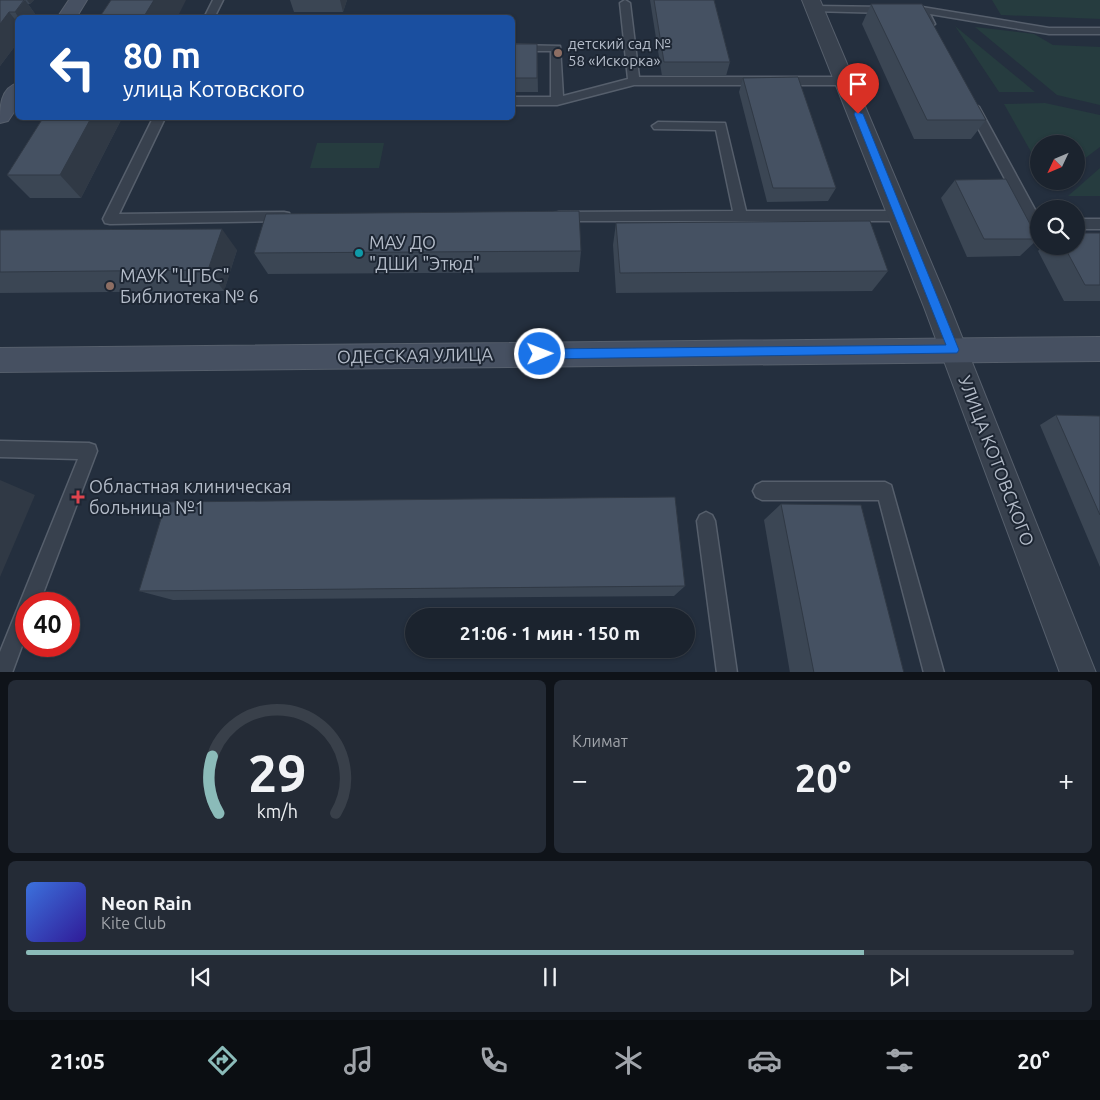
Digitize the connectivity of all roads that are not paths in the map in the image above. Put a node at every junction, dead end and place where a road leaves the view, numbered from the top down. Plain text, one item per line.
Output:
1 (78, 0) edge
2 (218, 0) edge
3 (625, 3) dead end
4 (813, 5) edge
5 (918, 7) edge
6 (897, 10) edge
7 (68, 15) edge
8 (210, 15) edge
9 (1100, 31) edge
10 (935, 34) edge
11 (515, 48) edge
12 (634, 81) junction
13 (844, 81) junction
14 (15, 97) edge
15 (970, 100) edge
16 (515, 101) edge
17 (557, 101) junction
18 (0, 116) edge
19 (158, 120) edge
20 (658, 126) dead end
21 (1030, 213) edge
22 (900, 216) junction
23 (296, 217) edge
24 (543, 217) edge
25 (741, 217) junction
26 (1085, 224) edge
27 (1100, 224) edge
28 (1100, 349) edge
29 (953, 350) junction
30 (0, 360) edge
31 (0, 449) edge
32 (762, 491) dead end
33 (706, 520) dead end
34 (34, 592) edge
35 (15, 638) edge
36 (2, 672) edge
37 (727, 672) edge
38 (934, 672) edge
39 (1078, 672) edge

1 - 7 street
2 - 8 lane
3 - 12 lane
4 - 6 lane
4 - 13 street, УЛИЦА КОТОВСКОГО
5 - 9 lane
5 - 10 lane
11 - 17 lane
12 - 13 lane
12 - 17 lane
13 - 22 street, УЛИЦА КОТОВСКОГО
14 - 18 street
15 - 21 lane
16 - 17 lane
19 - 23 lane
20 - 25 lane
22 - 25 lane
22 - 29 street, УЛИЦА КОТОВСКОГО
24 - 25 lane
26 - 27 lane
28 - 29 street, ОДЕССКАЯ УЛИЦА
29 - 30 street, ОДЕССКАЯ УЛИЦА
29 - 39 street, УЛИЦА КОТОВСКОГО
31 - 34 lane
32 - 38 lane
33 - 37 lane
35 - 36 lane

